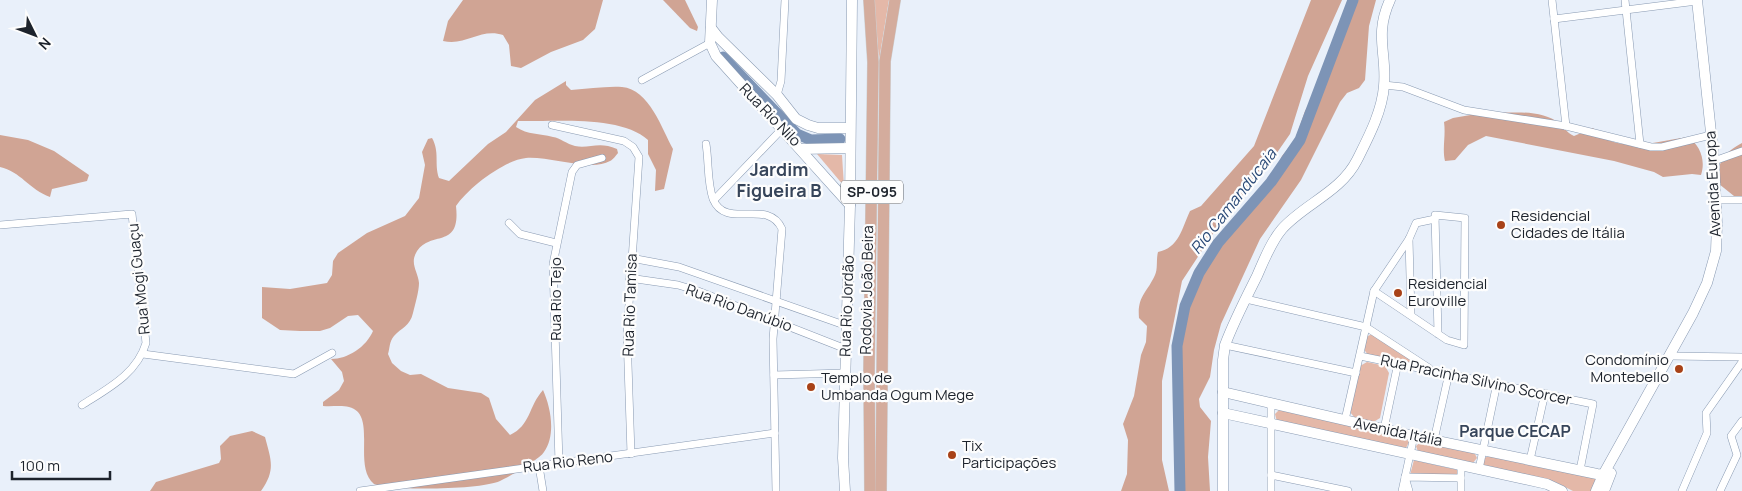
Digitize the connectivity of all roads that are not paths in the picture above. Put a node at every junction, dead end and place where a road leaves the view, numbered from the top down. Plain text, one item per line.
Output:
1 (712, 0) edge
2 (785, 0) edge
3 (852, 0) edge
4 (869, 0) edge
5 (894, 0) edge
6 (1390, 0) edge
7 (1552, 0) edge
8 (1625, 0) edge
9 (1697, 0) edge
10 (1626, 10) junction
11 (1554, 19) junction
12 (714, 40) junction
13 (642, 80) dead end
14 (1384, 85) junction
15 (777, 95) junction
16 (552, 125) dead end
17 (1566, 126) junction
18 (850, 128) junction
19 (781, 130) junction
20 (1711, 135) junction
21 (706, 144) dead end
22 (1640, 144) junction
23 (849, 148) junction
24 (801, 149) junction
25 (1742, 151) edge
26 (602, 158) dead end
27 (1714, 161) junction
28 (714, 200) junction
29 (1716, 200) junction
30 (1742, 200) edge
31 (850, 205) junction
32 (1435, 219) junction
33 (509, 222) dead end
34 (0, 225) edge
35 (1409, 239) junction
36 (556, 243) junction
37 (631, 258) junction
38 (629, 278) junction
39 (1374, 291) junction
40 (1246, 299) junction
41 (777, 303) junction
42 (1411, 316) junction
43 (775, 319) junction
44 (847, 326) junction
45 (1366, 327) junction
46 (1438, 334) junction
47 (1225, 344) junction
48 (846, 349) junction
49 (332, 353) dead end
50 (143, 354) junction
51 (1360, 356) junction
52 (1670, 356) junction
53 (1742, 356) edge
54 (1742, 362) edge
55 (1398, 363) junction
56 (1432, 369) junction
57 (846, 373) junction
58 (1356, 373) junction
59 (1448, 373) junction
60 (774, 375) junction
61 (1498, 383) junction
62 (1223, 392) junction
63 (1545, 393) junction
64 (1272, 404) junction
65 (82, 405) dead end
66 (1223, 412) junction
67 (1345, 420) junction
68 (1742, 421) edge
69 (1271, 423) junction
70 (1384, 429) junction
71 (775, 433) junction
72 (1414, 436) junction
73 (1624, 437) junction
74 (1434, 440) junction
75 (1483, 450) junction
76 (631, 454) junction
77 (1410, 454) junction
78 (1530, 460) junction
79 (559, 463) junction
80 (1461, 465) junction
81 (539, 466) junction
82 (1479, 469) junction
83 (1580, 470) junction
84 (1271, 475) junction
85 (1603, 475) junction
86 (1405, 477) junction
87 (1461, 478) junction
88 (360, 491) edge
89 (543, 491) edge
90 (776, 491) edge
91 (845, 491) edge
92 (870, 491) edge
93 (881, 491) edge
94 (1223, 491) edge
95 (1271, 491) edge
96 (1348, 491) edge
97 (1402, 491) edge
98 (1409, 491) edge
99 (1461, 491) edge
100 (1562, 491) edge
101 (1596, 491) edge
102 (1604, 491) edge
103 (1682, 491) edge
104 (1720, 491) edge

1 - 12 street
2 - 15 street
3 - 18 street, Rua Rio Jordão
4 - 92 main road, Rodovia João Beira / SP-095
5 - 93 main road, Rodovia João Beira / SP-095
6 - 14 street
7 - 11 street
8 - 10 street
9 - 10 street
9 - 20 street, Avenida Europa
10 - 11 street
10 - 22 street
11 - 17 street
12 - 13 street
12 - 15 street
12 - 19 street, Rua Rio Nilo
14 - 17 street
14 - 40 street
15 - 18 street
16 - 37 street, Rua Rio Tamisa
17 - 22 street
18 - 23 street, Rua Rio Jordão
19 - 24 street, Rua Rio Nilo
19 - 28 street
20 - 22 street
20 - 27 street, Avenida Europa
21 - 28 street
23 - 24 street, Rua Rio Nilo
23 - 31 street, Rua Rio Jordão
24 - 31 street
25 - 27 street
26 - 36 street, Rua Rio Tejo
27 - 29 street, Avenida Europa
28 - 41 street
29 - 30 street
29 - 52 street, Avenida Europa
31 - 44 street, Rua Rio Jordão
32 - 35 street
32 - 46 street
32 - 46 street
33 - 36 street
34 - 50 street, Rua Mogi Guaçu
35 - 39 street
35 - 42 street
36 - 79 street, Rua Rio Tejo
37 - 38 street, Rua Rio Tamisa
37 - 41 street, Rua Rio Danúbio
38 - 43 street, Rua Rio Danúbio
38 - 76 street, Rua Rio Tamisa
39 - 42 street
39 - 45 street
40 - 45 street
40 - 47 street
41 - 43 street
41 - 44 street, Rua Rio Danúbio
42 - 46 street
43 - 48 street, Rua Rio Danúbio
43 - 60 street
44 - 48 street, Rua Rio Jordão
45 - 51 street
45 - 56 street
47 - 58 street
47 - 62 street
48 - 57 street, Rua Rio Jordão
49 - 50 street
50 - 65 street, Rua Mogi Guaçu
51 - 55 street, Rua Pracinha Silvino Scorcer
51 - 58 street
52 - 53 street
52 - 73 street, Avenida Europa
54 - 103 street
55 - 56 street, Rua Pracinha Silvino Scorcer
55 - 70 street
56 - 59 street, Rua Pracinha Silvino Scorcer
57 - 60 street
57 - 91 street, Rua Rio Jordão
58 - 67 street
59 - 61 street, Rua Pracinha Silvino Scorcer
59 - 74 street
60 - 71 street
61 - 63 street, Rua Pracinha Silvino Scorcer
61 - 75 street
62 - 64 street, Avenida Itália
62 - 66 street
63 - 78 street
63 - 83 street, Rua Pracinha Silvino Scorcer
64 - 67 street, Avenida Itália
64 - 69 street
66 - 69 street, Avenida Itália
66 - 94 street
67 - 70 street, Avenida Itália
68 - 104 street
69 - 77 street, Avenida Itália
69 - 84 street
70 - 72 street, Avenida Itália
71 - 76 street, Rua Rio Reno
71 - 90 street
72 - 74 street, Avenida Itália
72 - 77 street
73 - 85 street, Avenida Europa
73 - 102 street, Avenida Europa
74 - 75 street, Avenida Itália
75 - 78 street, Avenida Itália
75 - 82 street
76 - 79 street, Rua Rio Reno
77 - 80 street, Avenida Itália
77 - 86 street
78 - 83 street, Avenida Itália
79 - 81 street, Rua Rio Reno
80 - 82 street, Avenida Itália
80 - 87 street
81 - 88 street, Rua Rio Reno
81 - 89 street
82 - 100 street, Avenida Itália
83 - 85 street, Avenida Itália
84 - 95 street
84 - 96 street
85 - 101 street, Avenida Europa
85 - 102 street
86 - 87 street
86 - 97 street
86 - 98 street
87 - 99 street

